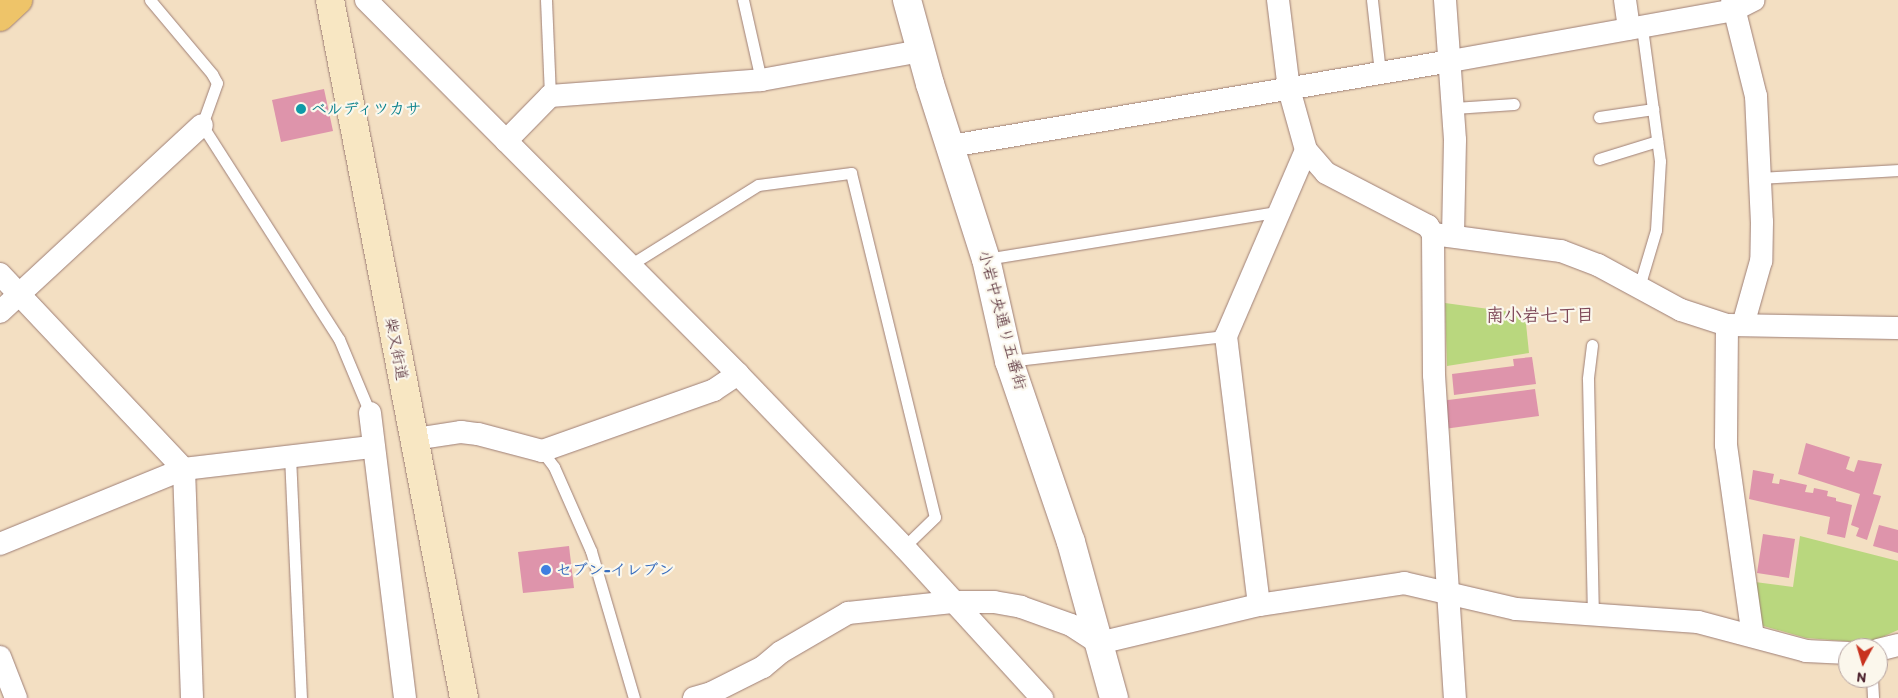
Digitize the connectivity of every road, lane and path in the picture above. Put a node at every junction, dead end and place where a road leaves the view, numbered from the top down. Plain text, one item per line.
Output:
1 (18, 0) edge
2 (150, 0) edge
3 (330, 0) edge
4 (366, 0) edge
5 (546, 0) edge
6 (744, 0) edge
7 (907, 0) edge
8 (1278, 0) edge
9 (1372, 0) edge
10 (1445, 0) edge
11 (1625, 0) edge
12 (1754, 0) edge
13 (1733, 5) edge
14 (0, 17) edge
15 (1635, 28) junction
16 (921, 51) junction
17 (1451, 61) junction
18 (1380, 72) junction
19 (761, 80) junction
20 (1289, 89) junction
21 (550, 96) junction
22 (1514, 104) dead end
23 (1454, 108) junction
24 (1653, 109) junction
25 (1599, 117) dead end
26 (202, 125) junction
27 (506, 141) junction
28 (1657, 141) junction
29 (951, 146) junction
30 (1306, 150) junction
31 (1599, 159) dead end
32 (1898, 170) edge
33 (1760, 178) junction
34 (1281, 211) junction
35 (1443, 235) junction
36 (986, 259) junction
37 (630, 265) junction
38 (0, 274) edge
39 (1639, 286) junction
40 (19, 294) junction
41 (0, 312) edge
42 (1735, 325) junction
43 (1898, 328) edge
44 (1226, 336) junction
45 (1592, 345) dead end
46 (1009, 361) junction
47 (738, 374) junction
48 (370, 413) joint
49 (415, 439) junction
50 (371, 447) junction
51 (542, 451) junction
52 (290, 456) junction
53 (184, 469) junction
54 (0, 544) edge
55 (904, 547) junction
56 (1447, 594) junction
57 (952, 602) junction
58 (1259, 605) junction
59 (1593, 616) junction
60 (1753, 636) junction
61 (1099, 644) junction
62 (1838, 653) edge
63 (0, 657) edge
64 (16, 698) edge
65 (192, 698) edge
66 (301, 698) edge
67 (405, 698) edge
68 (464, 698) edge
69 (634, 698) edge
70 (694, 698) edge
71 (1042, 698) edge
72 (1114, 698) edge
73 (1455, 698) edge

1 - 14 highway
2 - 26 lane
3 - 49 main road, 柴又街道
4 - 27 street
5 - 21 lane
6 - 19 lane
7 - 16 street, 小岩中央通り五番街
8 - 20 street
9 - 18 lane
10 - 17 street
11 - 15 street
12 - 13 street
13 - 15 street
13 - 33 street
15 - 17 street
15 - 24 lane
16 - 19 street
16 - 29 street, 小岩中央通り五番街
17 - 18 street
17 - 23 street
18 - 20 street
19 - 21 street
20 - 29 street
20 - 30 street
21 - 27 street
22 - 23 lane
23 - 35 street
24 - 25 lane
24 - 28 lane
26 - 40 street
26 - 48 lane
27 - 37 street
28 - 31 lane
28 - 39 lane
29 - 36 street, 小岩中央通り五番街
30 - 34 street
30 - 35 street
32 - 33 lane
33 - 42 street
34 - 36 lane
34 - 44 street
35 - 39 street
35 - 56 street
36 - 46 street, 小岩中央通り五番街
37 - 47 street
37 - 55 lane
38 - 40 street
39 - 42 street
40 - 41 street
40 - 53 street
42 - 43 street
42 - 60 street
44 - 46 lane
44 - 58 street
45 - 59 lane
46 - 61 street, 小岩中央通り五番街
47 - 51 street
47 - 55 street
48 - 50 street
49 - 51 street
49 - 68 main road, 柴又街道
50 - 52 street
50 - 67 street
51 - 69 lane
52 - 53 street
52 - 66 lane
53 - 54 street
53 - 65 street
55 - 57 street
56 - 58 street
56 - 59 street
56 - 73 street
57 - 61 street
57 - 70 street
57 - 71 street
58 - 61 street
59 - 60 street
60 - 62 street
61 - 72 street, 小岩中央通り五番街
63 - 64 street

